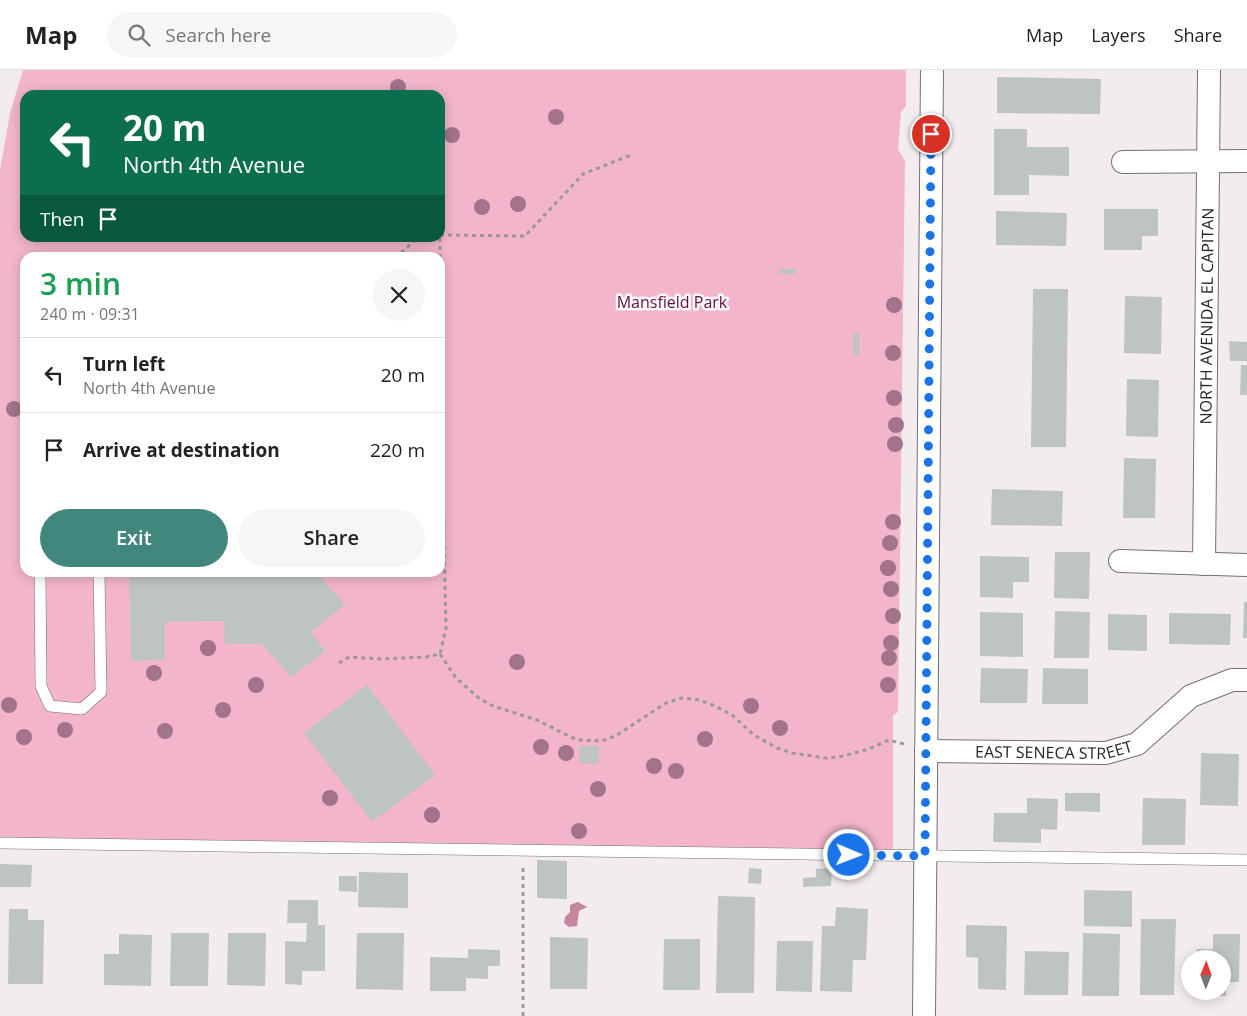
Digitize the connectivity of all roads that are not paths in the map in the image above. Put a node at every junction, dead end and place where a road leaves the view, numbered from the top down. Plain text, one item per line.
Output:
1 (932, 70) edge
2 (1209, 70) edge
3 (1208, 160) junction
4 (1247, 161) edge
5 (1123, 162) dead end
6 (1120, 561) dead end
7 (1204, 564) junction
8 (1247, 564) edge
9 (40, 577) edge
10 (100, 577) edge
11 (1247, 680) edge
12 (926, 751) junction
13 (0, 843) edge
14 (925, 856) junction
15 (1247, 860) edge
16 (924, 1016) edge

1 - 12 street
2 - 3 street, NORTH AVENIDA EL CAPITAN
3 - 4 street
3 - 5 street
3 - 7 street, NORTH AVENIDA EL CAPITAN
6 - 7 street
7 - 8 street
9 - 10 lane
11 - 12 street, EAST SENECA STREET
12 - 14 street
13 - 14 lane
14 - 15 lane
14 - 16 street

